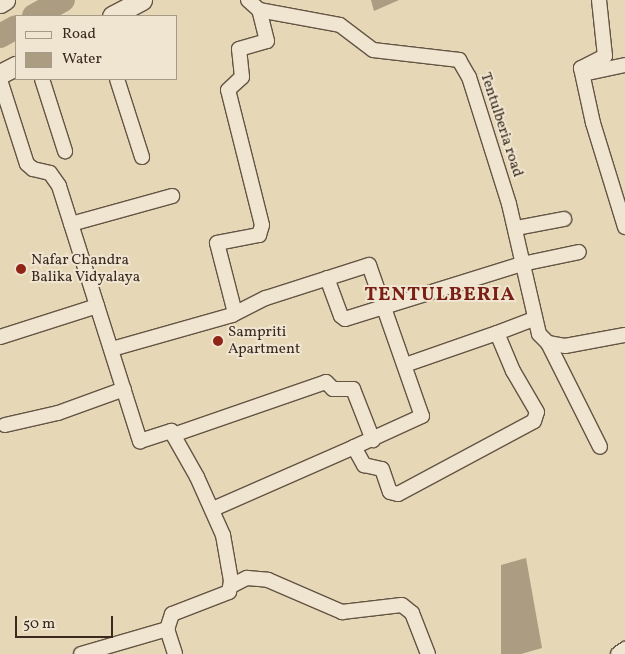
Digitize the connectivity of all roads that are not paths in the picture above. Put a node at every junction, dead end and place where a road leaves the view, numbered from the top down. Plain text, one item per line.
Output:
1 (5, 0) edge
2 (142, 0) edge
3 (248, 0) edge
4 (599, 0) edge
5 (0, 3) edge
6 (259, 10) junction
7 (114, 15) edge
8 (625, 65) edge
9 (15, 66) edge
10 (0, 74) edge
11 (583, 74) junction
12 (0, 80) edge
13 (42, 80) edge
14 (117, 80) edge
15 (65, 151) dead end
16 (142, 157) dead end
17 (172, 196) dead end
18 (564, 219) dead end
19 (71, 224) junction
20 (625, 227) edge
21 (516, 228) junction
22 (579, 252) dead end
23 (522, 264) junction
24 (327, 278) junction
25 (384, 305) junction
26 (97, 306) junction
27 (235, 313) junction
28 (534, 319) junction
29 (497, 333) junction
30 (625, 336) edge
31 (0, 337) edge
32 (548, 343) junction
33 (112, 350) junction
34 (405, 365) junction
35 (124, 389) junction
36 (5, 425) dead end
37 (173, 435) junction
38 (373, 440) junction
39 (354, 447) junction
40 (600, 447) dead end
41 (213, 509) junction
42 (230, 586) junction
43 (167, 629) junction
44 (625, 649) edge
45 (81, 654) edge
46 (175, 654) edge
47 (428, 654) edge
48 (618, 654) edge

1 - 5 main road
2 - 7 main road
3 - 6 street
4 - 11 street
6 - 21 street, Tentulberia road
6 - 27 street
8 - 11 street
9 - 10 main road
11 - 20 street
12 - 19 street
13 - 15 street
14 - 16 street
17 - 19 street
18 - 21 street
19 - 26 street
21 - 23 street, Tentulberia road
22 - 23 street
23 - 25 street
23 - 28 street, Tentulberia road
24 - 25 street
24 - 25 street
24 - 27 street
25 - 34 street
26 - 31 street
26 - 33 street
27 - 33 street
28 - 29 street
28 - 32 street, Tentulberia road
29 - 34 street
29 - 39 street
30 - 32 street
32 - 40 street, Tentulberia road
33 - 35 street
34 - 38 street
35 - 36 street
35 - 37 street
37 - 38 street
37 - 41 street
38 - 39 street
39 - 41 street
41 - 42 street
42 - 43 street
42 - 47 street
43 - 45 street
43 - 46 street
44 - 48 street

